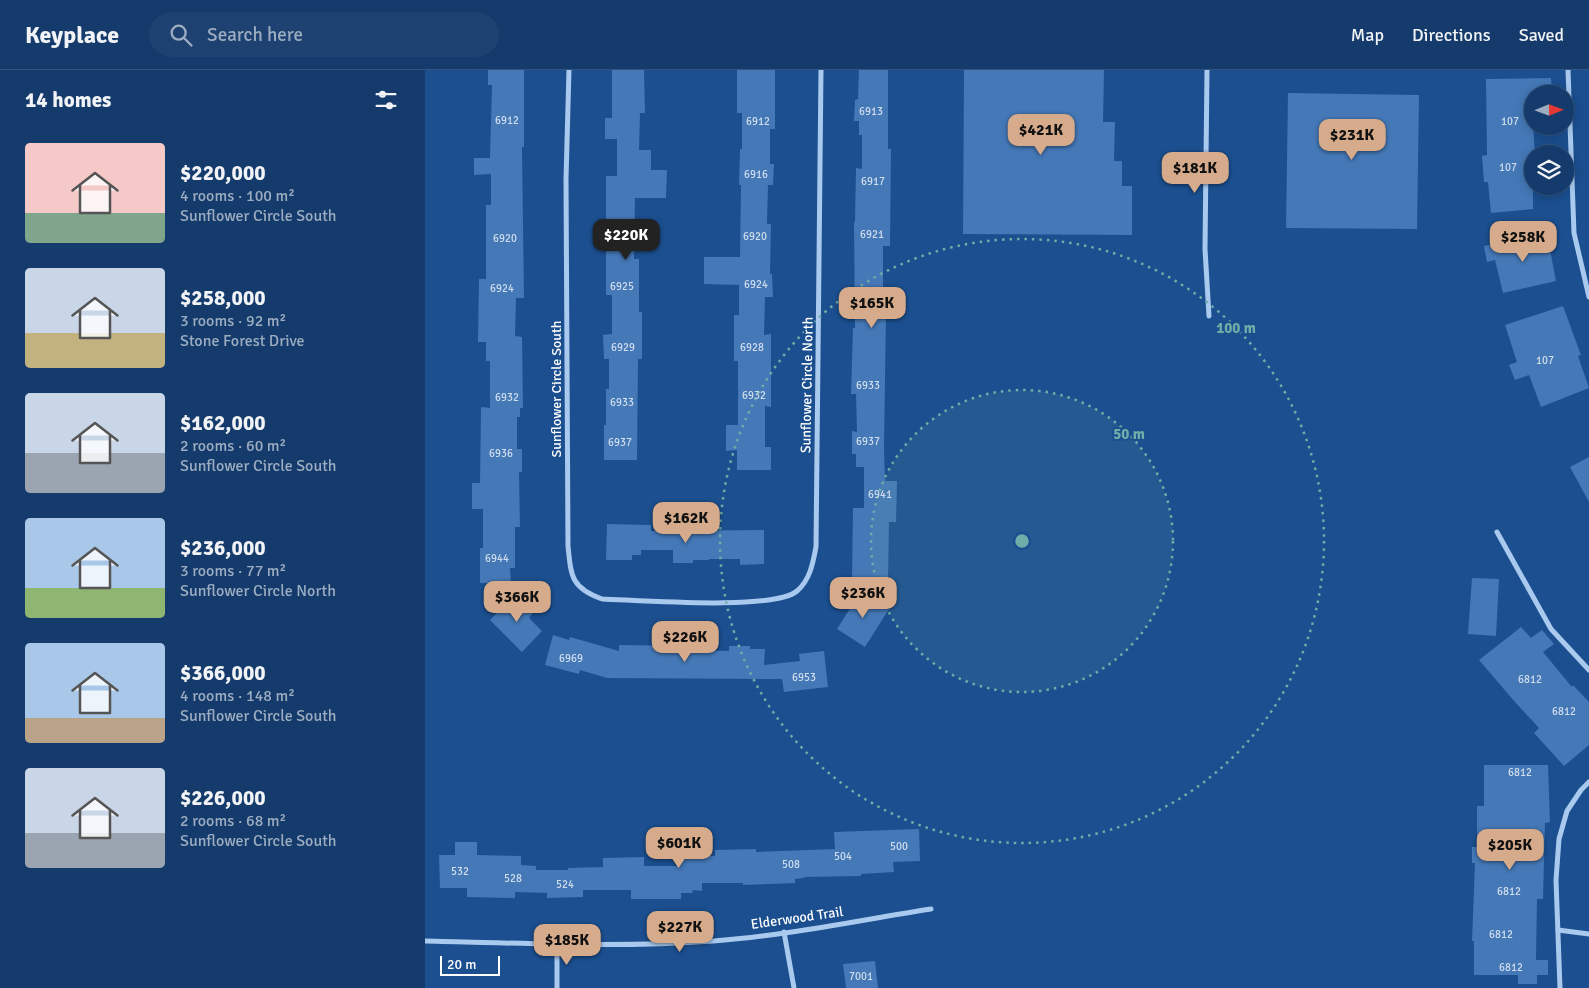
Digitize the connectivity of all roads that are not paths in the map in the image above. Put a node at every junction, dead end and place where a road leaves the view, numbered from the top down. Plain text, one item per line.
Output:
1 (569, 70) edge
2 (821, 70) edge
3 (1207, 70) edge
4 (1568, 70) edge
5 (1589, 297) edge
6 (1209, 316) dead end
7 (1497, 532) dead end
8 (694, 603) joint
9 (1589, 670) edge
10 (1589, 782) edge
11 (931, 909) dead end
12 (1558, 930) junction
13 (784, 932) junction
14 (1589, 934) edge
15 (425, 941) edge
16 (557, 944) junction
17 (557, 988) edge
18 (794, 988) edge
19 (1560, 988) edge

1 - 8 street, Sunflower Circle South
2 - 8 street, Sunflower Circle North
3 - 6 street
4 - 5 street
7 - 9 street
10 - 12 street
11 - 13 street, Elderwood Trail
12 - 14 street
12 - 19 street
13 - 16 street, Elderwood Trail
13 - 18 street
15 - 16 street, Elderwood Trail
16 - 17 street

